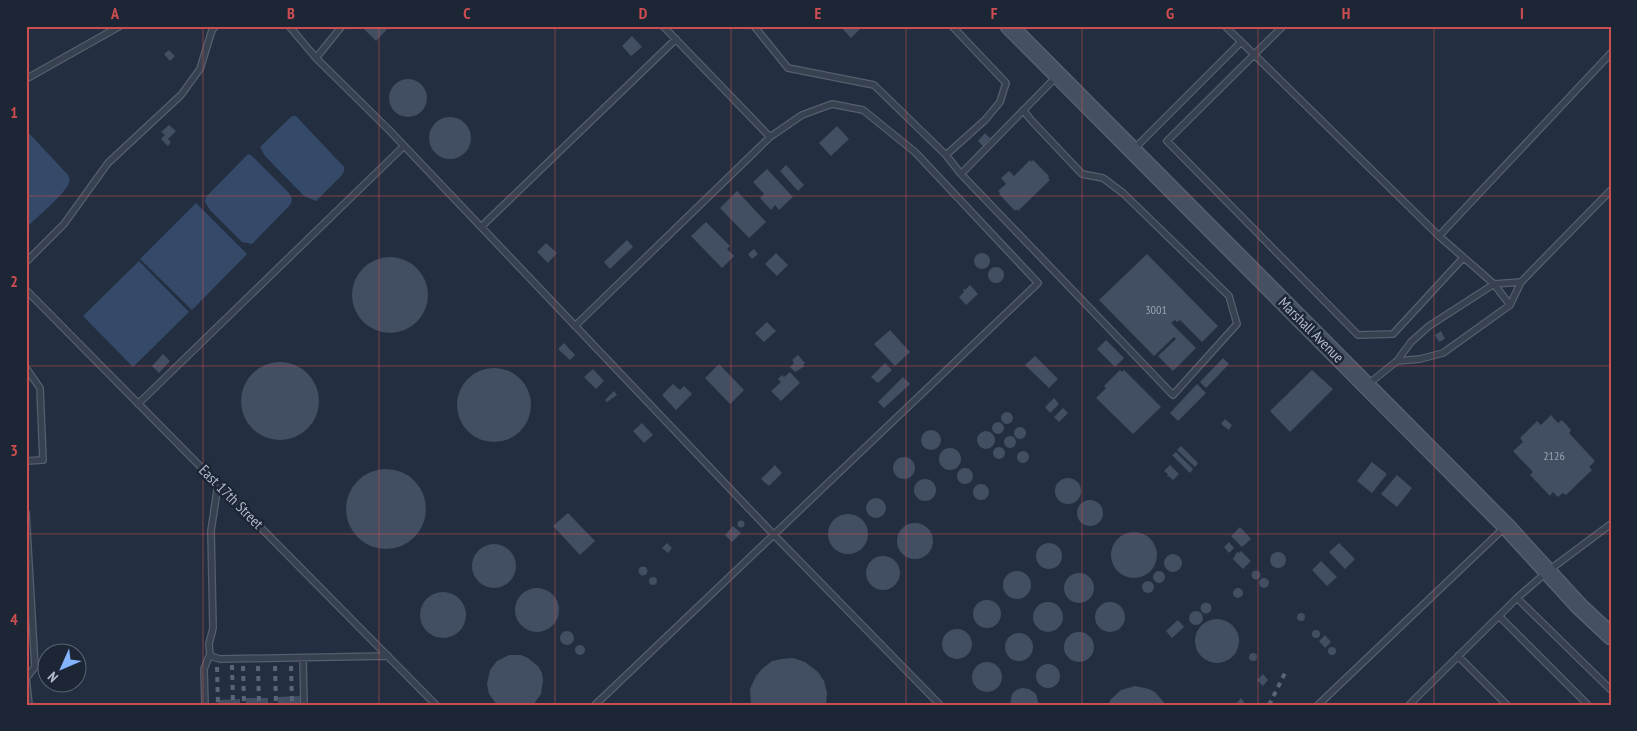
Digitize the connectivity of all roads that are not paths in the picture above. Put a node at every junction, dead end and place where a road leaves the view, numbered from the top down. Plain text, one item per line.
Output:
1 (120, 26) edge
2 (216, 26) edge
3 (289, 26) edge
4 (342, 26) edge
5 (663, 26) edge
6 (754, 26) edge
7 (952, 26) edge
8 (1009, 26) edge
9 (1225, 26) edge
10 (1283, 26) edge
11 (676, 39) junction
12 (1242, 42) junction
13 (1611, 53) edge
14 (1254, 54) junction
15 (316, 58) junction
16 (1057, 75) junction
17 (26, 79) edge
18 (1023, 110) junction
19 (770, 137) junction
20 (404, 146) junction
21 (1132, 150) junction
22 (946, 155) junction
23 (961, 174) junction
24 (1611, 190) edge
25 (481, 227) junction
26 (1439, 236) junction
27 (1463, 258) junction
28 (26, 262) edge
29 (1521, 282) junction
30 (1494, 284) junction
31 (26, 290) edge
32 (1510, 305) junction
33 (575, 326) junction
34 (1397, 361) junction
35 (26, 368) edge
36 (1366, 386) junction
37 (138, 404) junction
38 (26, 461) edge
39 (218, 484) junction
40 (26, 513) edge
41 (1611, 524) edge
42 (1506, 526) junction
43 (774, 535) junction
44 (1548, 572) junction
45 (1518, 598) junction
46 (1499, 616) junction
47 (1611, 636) edge
48 (210, 654) junction
49 (388, 656) junction
50 (1458, 656) junction
51 (303, 658) junction
52 (26, 677) edge
53 (1611, 690) edge
54 (1415, 699) junction
55 (30, 705) edge
56 (205, 705) edge
57 (304, 705) edge
58 (436, 705) edge
59 (595, 705) edge
60 (940, 705) edge
61 (1318, 705) edge
62 (1409, 705) edge
63 (1420, 705) edge
64 (1506, 705) edge
65 (1588, 705) edge

1 - 17 lane
2 - 28 lane
3 - 15 lane
4 - 15 lane
5 - 11 lane
6 - 22 lane
7 - 22 lane
8 - 16 street, Marshall Avenue
9 - 12 lane
10 - 14 lane
11 - 19 lane
11 - 25 lane
12 - 14 lane
12 - 21 lane
13 - 26 lane
14 - 26 lane
14 - 27 lane
15 - 20 lane
16 - 18 lane
16 - 21 street, Marshall Avenue
18 - 23 lane
18 - 23 lane
19 - 33 lane
19 - 43 lane
20 - 25 lane
20 - 37 lane
21 - 36 street, Marshall Avenue
22 - 23 lane
24 - 29 lane
25 - 33 lane
26 - 27 lane
27 - 30 lane
29 - 30 lane
29 - 32 lane
30 - 32 lane
30 - 34 lane
31 - 37 lane, East 17th Street
32 - 34 lane
33 - 43 lane
34 - 36 lane
35 - 38 lane
36 - 42 street, Marshall Avenue
37 - 39 lane, East 17th Street
39 - 48 lane
39 - 49 lane, East 17th Street
40 - 52 lane
41 - 44 lane
42 - 44 street, Marshall Avenue
42 - 61 lane
43 - 59 lane
43 - 60 lane
44 - 45 lane
44 - 47 street, Marshall Avenue
45 - 46 lane
45 - 53 lane
46 - 50 lane
46 - 65 lane
48 - 51 lane
48 - 56 lane
49 - 51 lane
49 - 58 lane, East 17th Street
50 - 54 lane
50 - 64 lane
51 - 57 lane
52 - 55 lane
54 - 62 lane
54 - 63 lane

